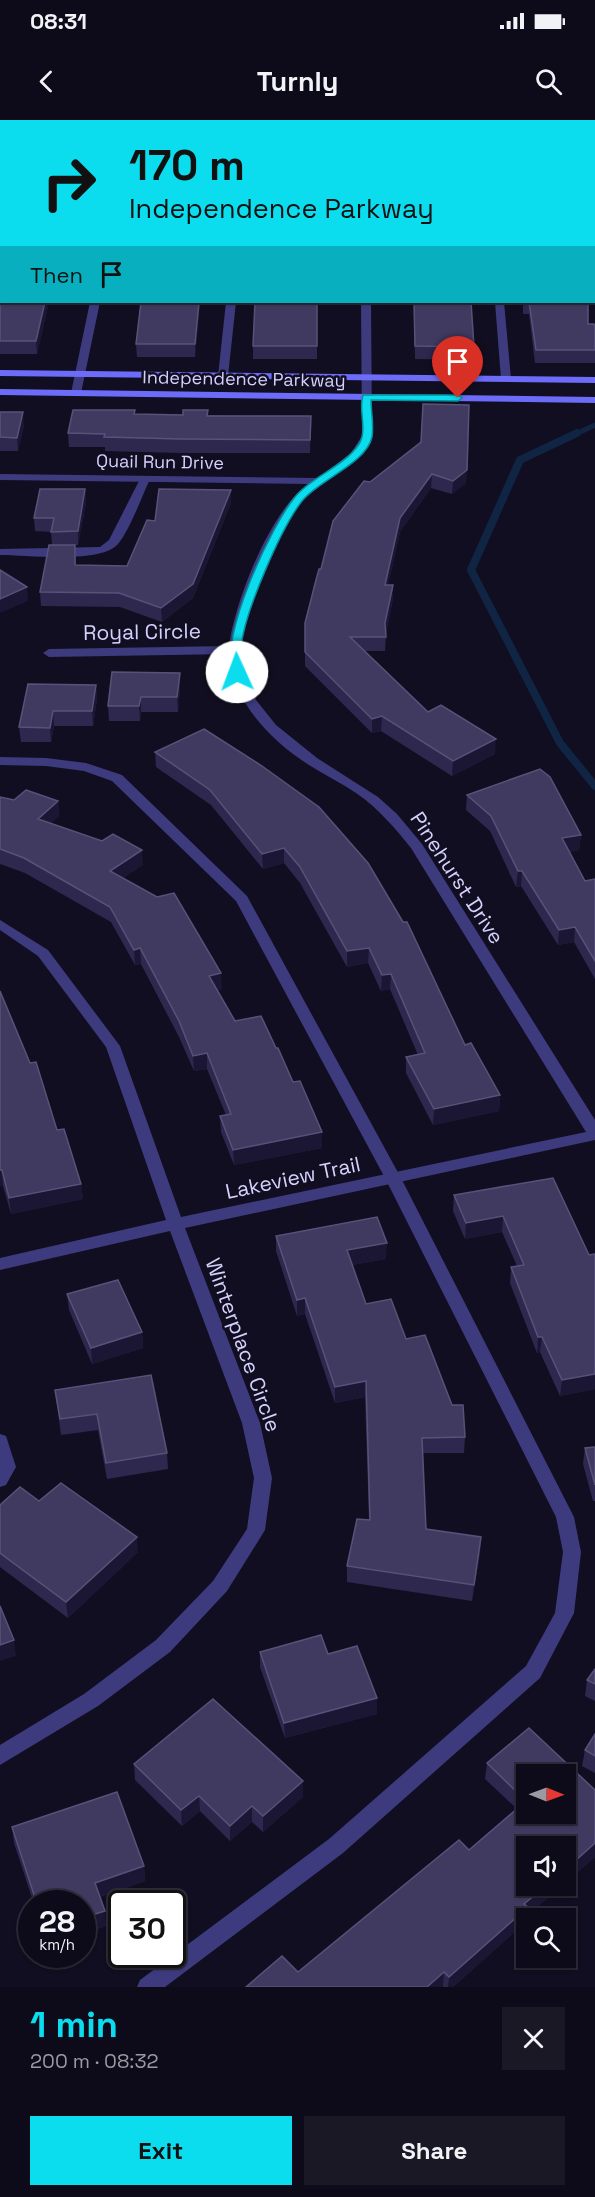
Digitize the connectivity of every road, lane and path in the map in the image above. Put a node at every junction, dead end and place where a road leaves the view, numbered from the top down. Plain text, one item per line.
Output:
1 (95, 303) edge
2 (231, 303) edge
3 (366, 303) edge
4 (499, 303) edge
5 (0, 373) edge
6 (80, 374) junction
7 (223, 376) junction
8 (366, 377) junction
9 (506, 379) junction
10 (595, 380) edge
11 (0, 392) edge
12 (76, 393) junction
13 (366, 397) junction
14 (595, 400) edge
15 (0, 477) edge
16 (145, 479) junction
17 (319, 481) junction
18 (0, 552) edge
19 (235, 650) junction
20 (48, 653) dead end
21 (0, 761) edge
22 (0, 924) edge
23 (595, 1134) edge
24 (393, 1178) junction
25 (175, 1224) junction
26 (0, 1264) edge
27 (0, 1441) edge
28 (0, 1480) edge
29 (0, 1756) edge
30 (148, 1987) edge

1 - 6 street
2 - 7 street
3 - 8 street, Pinehurst Drive
4 - 9 street
5 - 6 main road, Independence Parkway
6 - 7 main road, Independence Parkway
6 - 12 street
7 - 8 main road, Independence Parkway
8 - 9 main road, Independence Parkway
8 - 13 street, Pinehurst Drive
9 - 10 main road, Independence Parkway
11 - 12 main road, Independence Parkway
12 - 13 main road, Independence Parkway
13 - 14 main road, Independence Parkway
13 - 17 street, Pinehurst Drive
15 - 16 street, Quail Run Drive
16 - 17 street, Quail Run Drive
16 - 18 street
17 - 19 street, Pinehurst Drive
19 - 20 street, Royal Circle
19 - 23 street, Pinehurst Drive
21 - 24 street
22 - 25 street, Winterplace Circle
23 - 24 street, Lakeview Trail
24 - 25 street, Lakeview Trail
24 - 30 street
25 - 26 street, Lakeview Trail
25 - 29 street, Winterplace Circle
27 - 28 street

